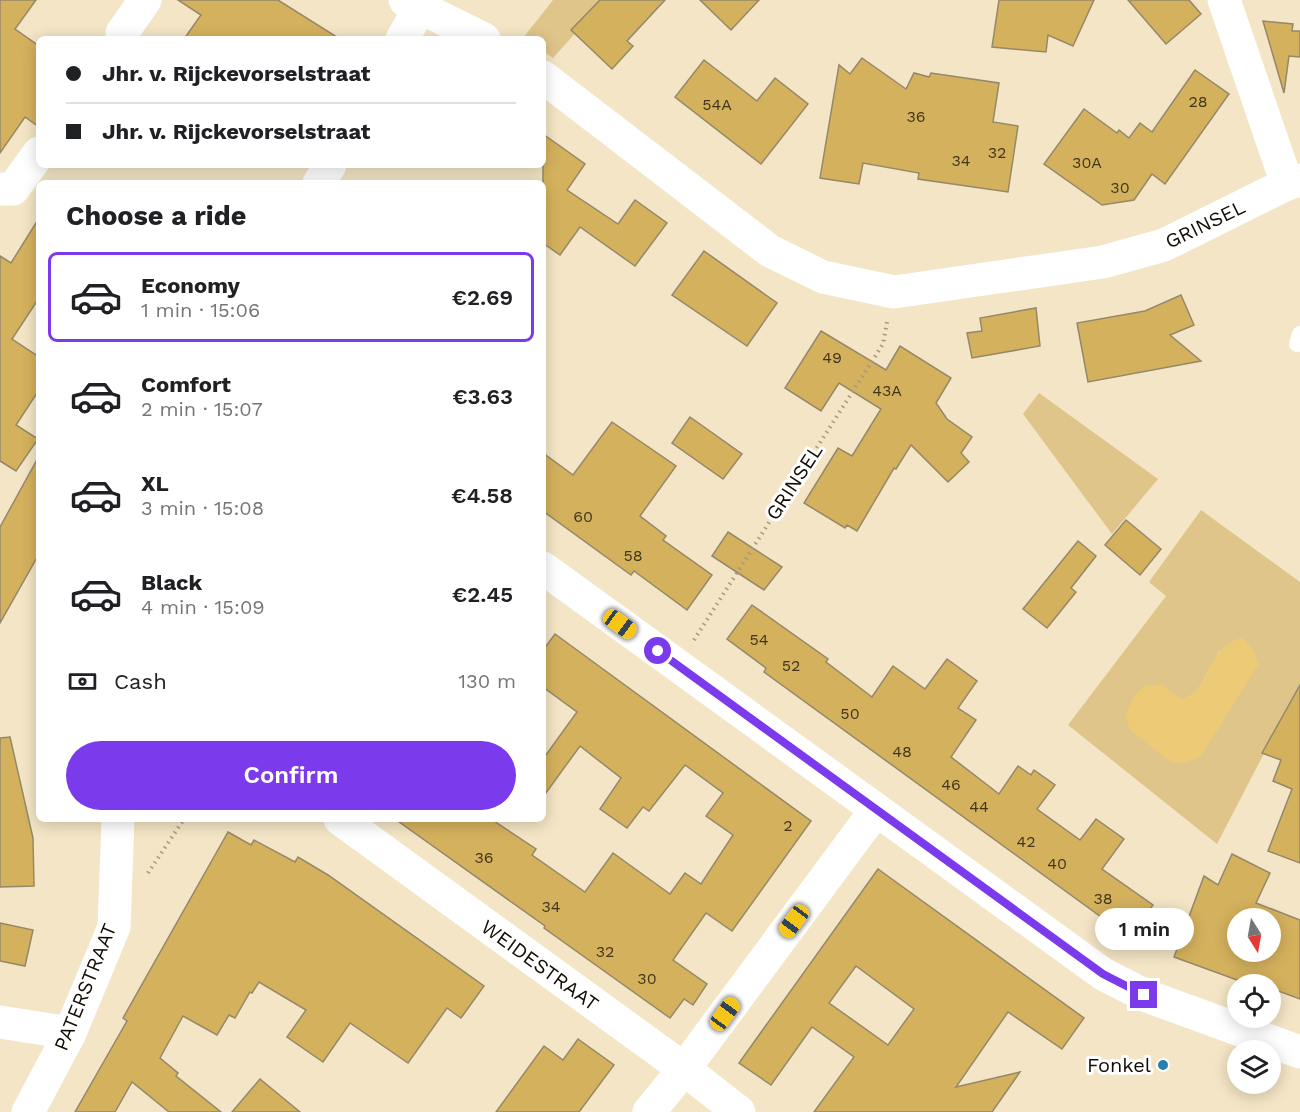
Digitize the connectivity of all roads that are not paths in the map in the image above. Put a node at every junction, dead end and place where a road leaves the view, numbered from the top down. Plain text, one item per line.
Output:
1 (145, 0) edge
2 (1224, 0) edge
3 (412, 4) edge
4 (122, 33) dead end
5 (403, 36) edge
6 (478, 36) edge
7 (546, 79) edge
8 (36, 157) edge
9 (1294, 182) edge
10 (0, 189) edge
11 (546, 570) edge
12 (876, 810) junction
13 (118, 822) edge
14 (344, 822) edge
15 (0, 1022) edge
16 (70, 1032) junction
17 (1300, 1052) edge
18 (684, 1069) junction
19 (28, 1112) edge
20 (649, 1112) edge
21 (739, 1112) edge

1 - 4 street
2 - 9 street
3 - 5 street
3 - 6 street
7 - 9 street, GRINSEL
8 - 10 street
11 - 12 street
12 - 17 street
12 - 18 street
13 - 16 street, PATERSTRAAT
14 - 18 street, WEIDESTRAAT
15 - 16 street
16 - 19 street, PATERSTRAAT
18 - 20 street
18 - 21 street, WEIDESTRAAT

